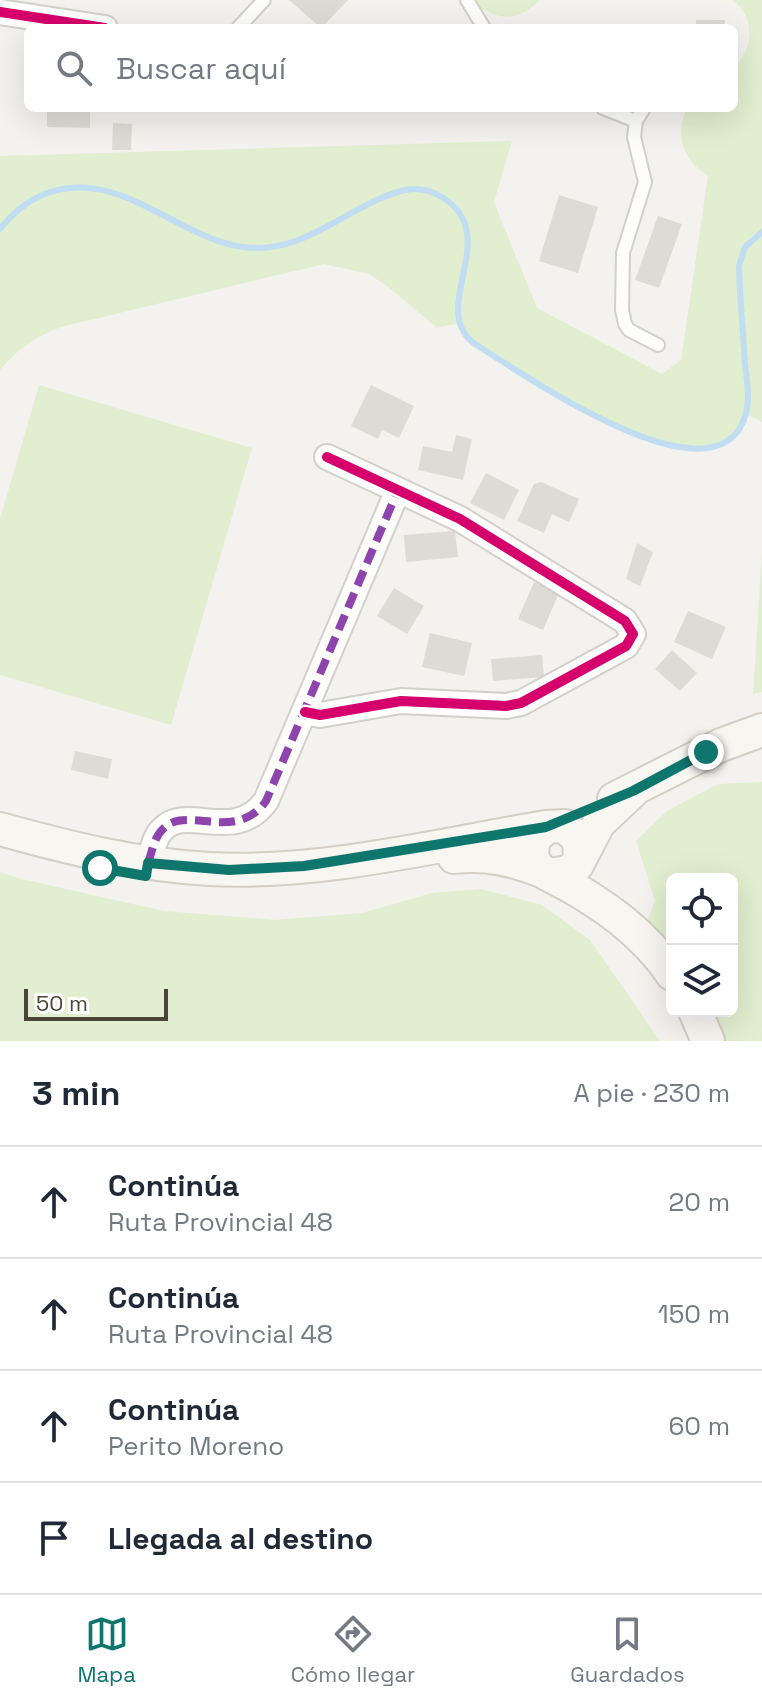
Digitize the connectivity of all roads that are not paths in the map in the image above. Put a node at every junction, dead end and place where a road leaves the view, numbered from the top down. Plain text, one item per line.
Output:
1 (264, 0) edge
2 (467, 0) edge
3 (0, 12) edge
4 (79, 24) edge
5 (242, 24) edge
6 (482, 24) edge
7 (613, 112) edge
8 (642, 112) edge
9 (636, 121) junction
10 (658, 345) dead end
11 (327, 457) dead end
12 (398, 490) junction
13 (302, 719) junction
14 (762, 730) edge
15 (0, 829) edge
16 (568, 839) junction
17 (0, 844) edge
18 (147, 870) junction
19 (547, 874) junction
20 (640, 938) junction
21 (666, 967) edge
22 (698, 1017) edge
23 (708, 1041) edge

1 - 5 lane
2 - 6 lane
3 - 4 street
7 - 9 lane
8 - 9 lane
9 - 10 lane
11 - 12 street
12 - 13 street
12 - 13 street
13 - 18 street
14 - 16 main road
15 - 18 main road
16 - 18 main road
16 - 19 main road
16 - 19 main road
16 - 20 main road
17 - 18 main road
18 - 19 main road
19 - 20 main road
20 - 21 main road
22 - 23 main road

